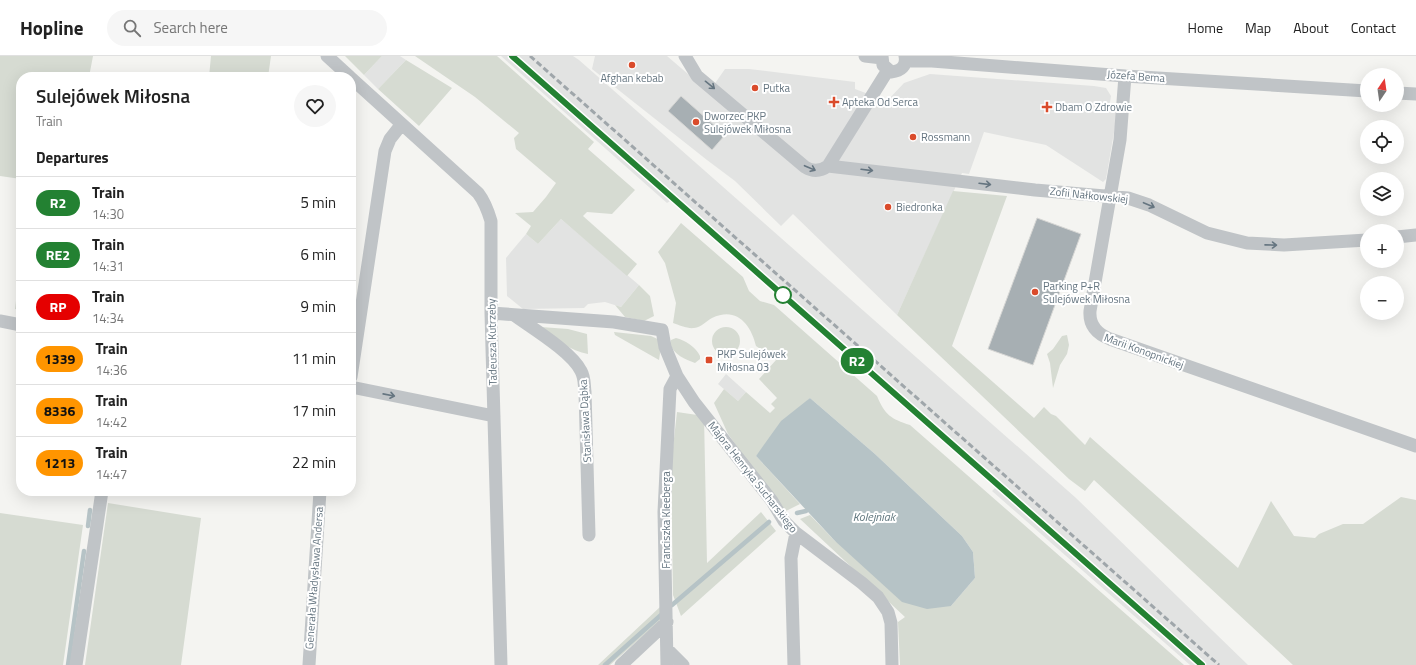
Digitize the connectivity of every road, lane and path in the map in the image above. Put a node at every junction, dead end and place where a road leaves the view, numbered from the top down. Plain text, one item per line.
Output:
1 (327, 56) edge
2 (685, 56) edge
3 (865, 56) edge
4 (905, 58) edge
5 (884, 61) edge
6 (344, 72) edge
7 (1125, 76) junction
8 (356, 84) edge
9 (1360, 91) edge
10 (1404, 93) edge
11 (1416, 94) edge
12 (401, 125) junction
13 (828, 166) junction
14 (1111, 196) junction
15 (1416, 235) edge
16 (1404, 236) edge
17 (1360, 240) edge
18 (492, 313) junction
19 (514, 315) junction
20 (0, 321) edge
21 (16, 324) edge
22 (356, 345) edge
23 (677, 376) junction
24 (356, 388) edge
25 (494, 416) junction
26 (1416, 446) edge
27 (101, 496) edge
28 (320, 496) edge
29 (796, 533) junction
30 (589, 535) dead end
31 (667, 622) junction
32 (667, 648) junction
33 (76, 665) edge
34 (309, 665) edge
35 (501, 665) edge
36 (621, 665) edge
37 (667, 665) edge
38 (683, 665) edge
39 (794, 665) edge
40 (892, 665) edge

1 - 6 street, Tadeusza Kutrzeby
2 -> 13 street, Zofii Nałkowskiej
3 - 5 street
4 - 5 street
4 - 7 street, Józefa Bema
5 - 13 street
7 - 9 street, Józefa Bema
7 - 14 street, Marii Konopnickiej
8 - 12 street, Tadeusza Kutrzeby
10 - 11 street
12 - 18 street, Tadeusza Kutrzeby
12 - 22 street
13 -> 14 street, Zofii Nałkowskiej
14 -> 17 street, Zofii Nałkowskiej
14 - 26 street, Marii Konopnickiej
15 - 16 street
18 - 19 street
18 - 25 street, Tadeusza Kutrzeby
19 - 23 street, Majora Henryka Sucharskiego
19 - 30 street, Stanisława Dąbka
20 - 21 street
23 - 29 street, Majora Henryka Sucharskiego
23 - 31 street, Franciszka Kleeberga
24 -> 25 street
25 - 35 street, Tadeusza Kutrzeby
27 - 33 street
28 - 34 street, Generała Władysława Andersa
29 - 39 street
29 - 40 street, Majora Henryka Sucharskiego
31 - 32 street, Franciszka Kleeberga
31 - 36 street
32 - 37 street, Franciszka Kleeberga
32 - 38 street

